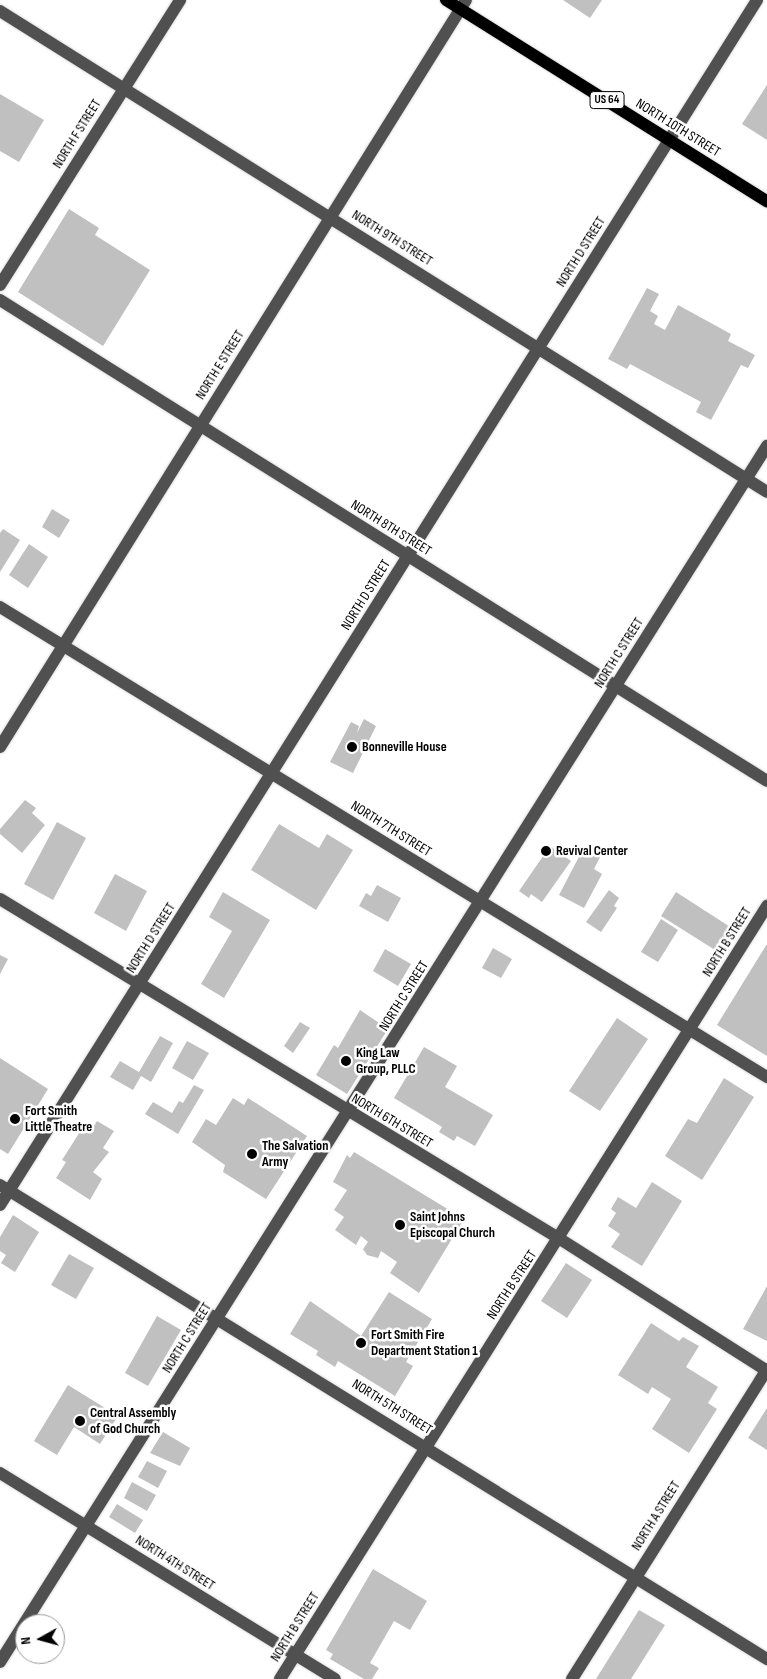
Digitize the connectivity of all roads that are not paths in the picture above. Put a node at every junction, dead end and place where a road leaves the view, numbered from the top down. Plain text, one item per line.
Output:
1 (180, 0) edge
2 (446, 0) edge
3 (757, 0) edge
4 (463, 4) edge
5 (0, 11) edge
6 (124, 88) junction
7 (669, 139) junction
8 (767, 201) edge
9 (330, 217) junction
10 (0, 285) edge
11 (0, 300) edge
12 (539, 348) junction
13 (200, 425) junction
14 (767, 446) edge
15 (746, 479) junction
16 (767, 492) edge
17 (408, 556) junction
18 (0, 607) edge
19 (62, 645) junction
20 (616, 687) junction
21 (0, 747) edge
22 (271, 773) junction
23 (767, 781) edge
24 (0, 899) edge
25 (480, 902) junction
26 (767, 906) edge
27 (140, 985) junction
28 (690, 1030) junction
29 (767, 1077) edge
30 (348, 1113) junction
31 (4, 1188) edge
32 (0, 1205) edge
33 (560, 1239) junction
34 (217, 1318) junction
35 (767, 1370) edge
36 (427, 1446) junction
37 (0, 1473) edge
38 (86, 1526) junction
39 (635, 1578) junction
40 (295, 1655) junction
41 (767, 1659) edge
42 (0, 1662) edge
43 (280, 1679) edge
44 (335, 1679) edge
45 (572, 1679) edge

1 - 6 street, NORTH F STREET
2 - 4 main road, NORTH 10TH STREET / US 64
3 - 7 street, NORTH D STREET
4 - 7 main road, NORTH 10TH STREET / US 64
4 - 9 street, NORTH E STREET
5 - 6 street, NORTH 9TH STREET
6 - 9 street, NORTH 9TH STREET
6 - 10 street, NORTH F STREET
7 - 8 main road, NORTH 10TH STREET / US 64
7 - 12 street, NORTH D STREET
9 - 12 street, NORTH 9TH STREET
9 - 13 street, NORTH E STREET
11 - 13 street, NORTH 8TH STREET
12 - 15 street, NORTH 9TH STREET
12 - 17 street, NORTH D STREET
13 - 17 street, NORTH 8TH STREET
13 - 19 street, NORTH E STREET
14 - 15 street, NORTH C STREET
15 - 16 street, NORTH 9TH STREET
15 - 20 street, NORTH C STREET
17 - 20 street, NORTH 8TH STREET
17 - 22 street, NORTH D STREET
18 - 19 street, NORTH 7TH STREET
19 - 21 street, NORTH E STREET
19 - 22 street, NORTH 7TH STREET
20 - 23 street, NORTH 8TH STREET
20 - 25 street, NORTH C STREET
22 - 25 street, NORTH 7TH STREET
22 - 27 street, NORTH D STREET
24 - 27 street, NORTH 6TH STREET
25 - 28 street, NORTH 7TH STREET
25 - 30 street, NORTH C STREET
26 - 28 street, NORTH B STREET
27 - 30 street, NORTH 6TH STREET
27 - 31 street, NORTH D STREET
28 - 29 street, NORTH 7TH STREET
28 - 33 street, NORTH B STREET
30 - 33 street, NORTH 6TH STREET
30 - 34 street, NORTH C STREET
31 - 32 street, NORTH D STREET
31 - 34 street, NORTH 5TH STREET
33 - 35 street, NORTH 6TH STREET
33 - 36 street, NORTH B STREET
34 - 36 street, NORTH 5TH STREET
34 - 38 street, NORTH C STREET
35 - 39 street, NORTH A STREET
36 - 39 street, NORTH 5TH STREET
36 - 40 street, NORTH B STREET
37 - 38 street, NORTH 4TH STREET
38 - 40 street, NORTH 4TH STREET
38 - 42 street, NORTH C STREET
39 - 41 street, NORTH 5TH STREET
39 - 45 street, NORTH A STREET
40 - 43 street, NORTH B STREET
40 - 44 street, NORTH 4TH STREET

